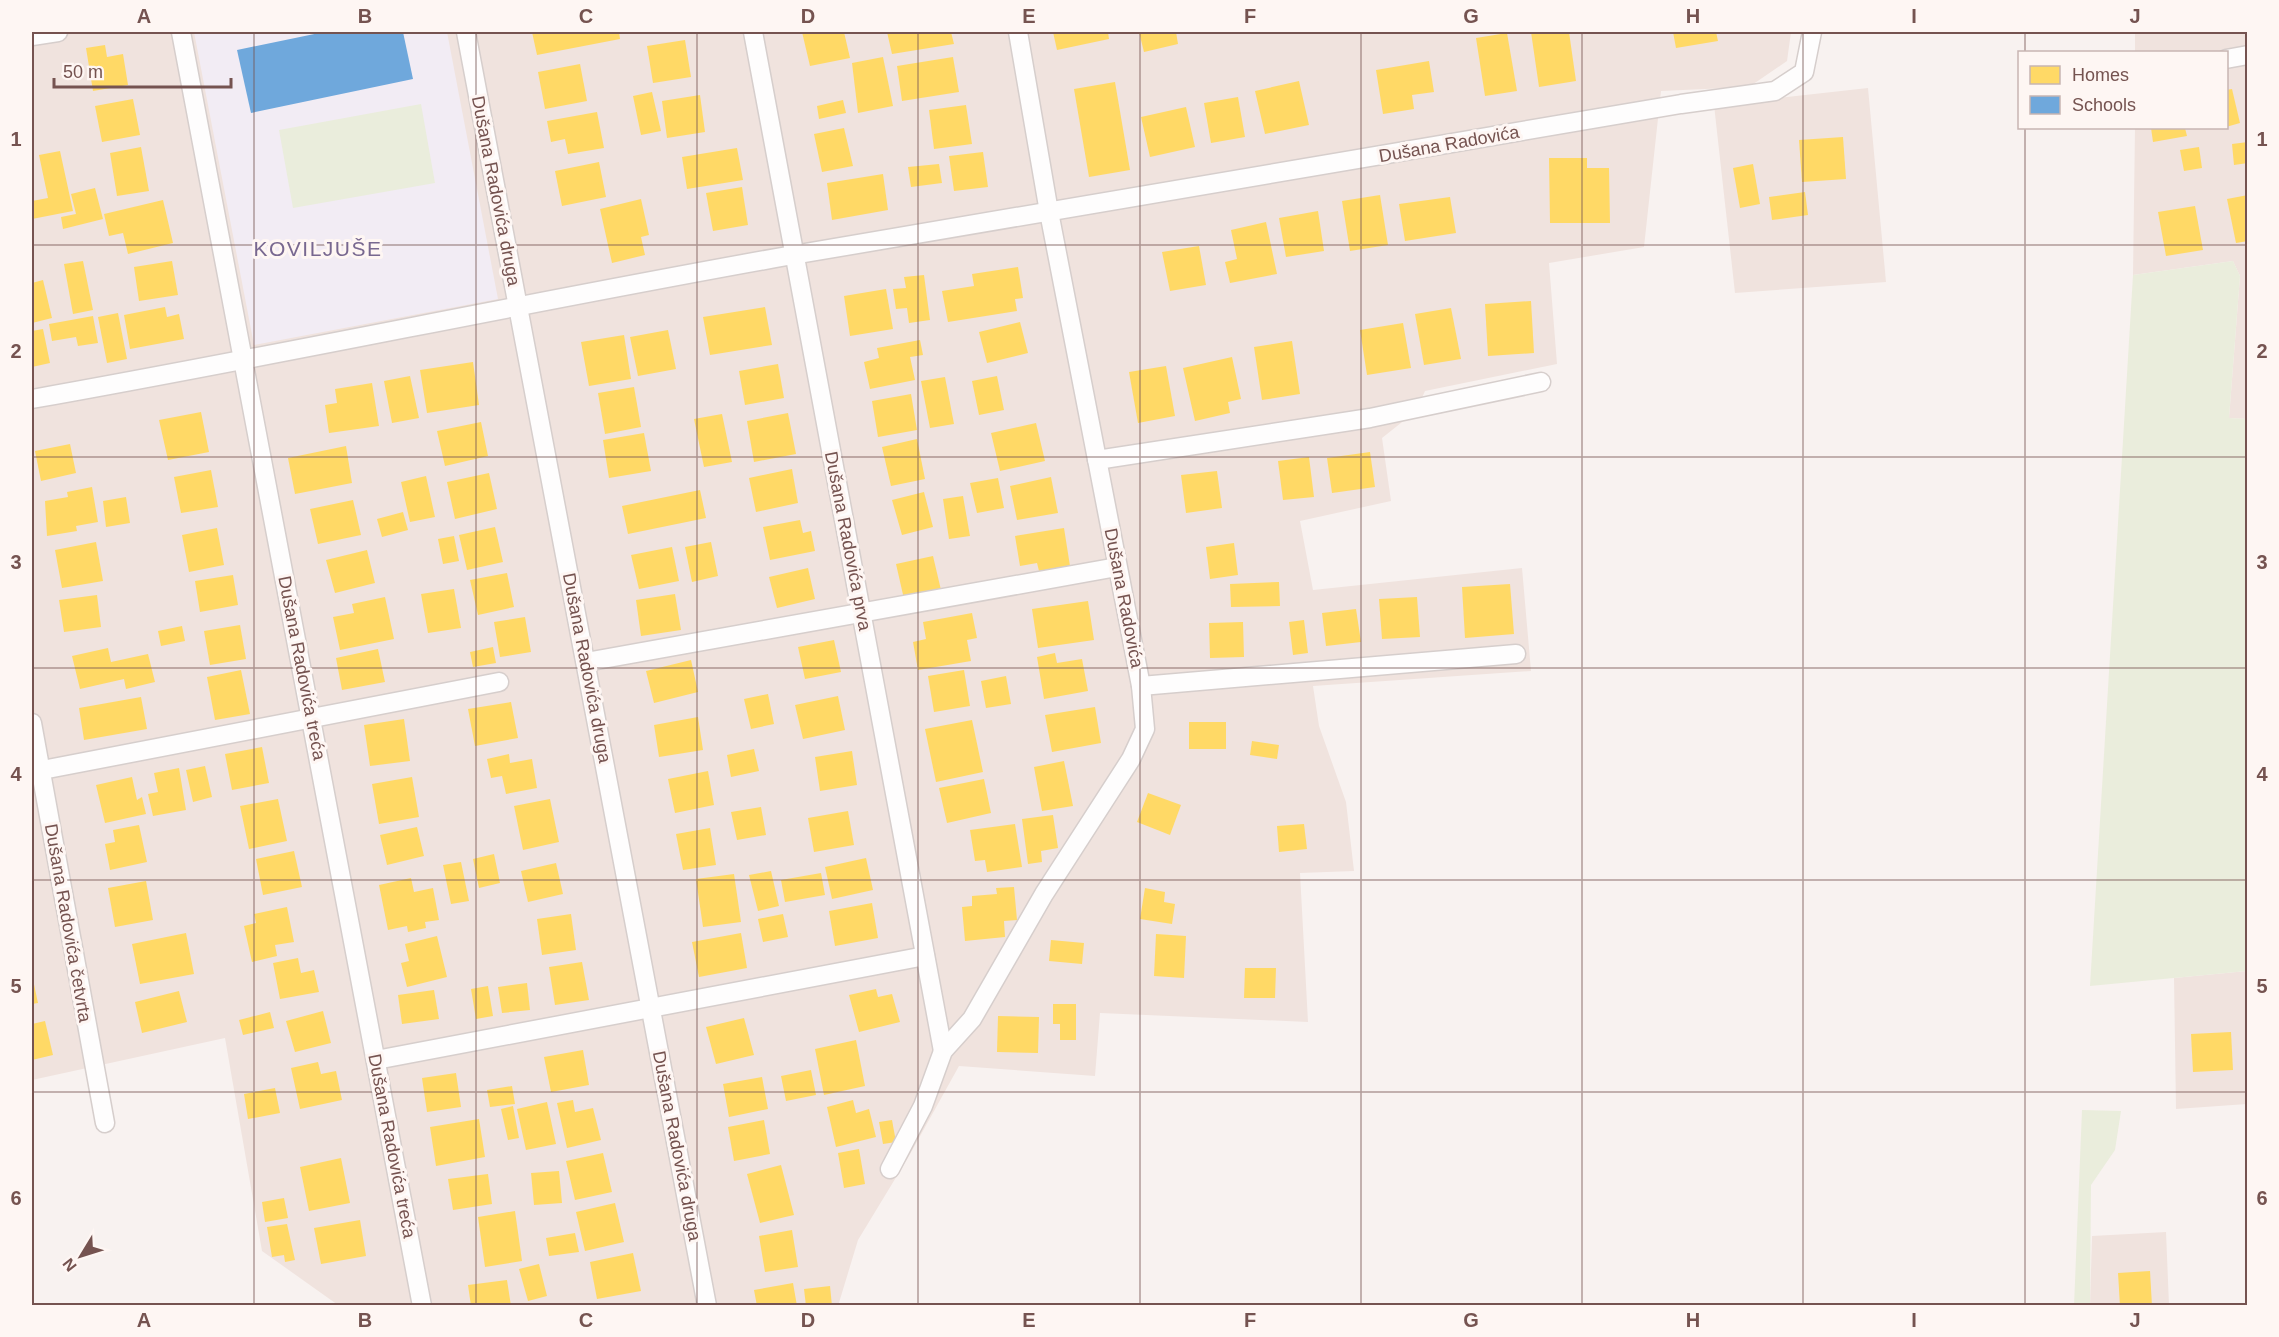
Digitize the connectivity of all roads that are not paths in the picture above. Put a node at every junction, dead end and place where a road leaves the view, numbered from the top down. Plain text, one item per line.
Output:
1 (58, 32) edge
2 (181, 32) edge
3 (466, 32) edge
4 (753, 32) edge
5 (1018, 32) edge
6 (1812, 32) edge
7 (32, 36) edge
8 (2247, 55) edge
9 (2228, 59) edge
10 (1049, 212) junction
11 (794, 255) junction
12 (518, 306) junction
13 (244, 361) junction
14 (1541, 382) dead end
15 (32, 399) edge
16 (1097, 460) junction
17 (1117, 567) junction
18 (861, 611) junction
19 (1516, 654) dead end
20 (586, 662) junction
21 (499, 682) dead end
22 (1141, 686) junction
23 (311, 720) junction
24 (32, 723) edge
25 (36, 771) edge
26 (925, 956) junction
27 (651, 1009) junction
28 (943, 1051) junction
29 (376, 1060) junction
30 (105, 1123) dead end
31 (890, 1168) dead end
32 (422, 1305) edge
33 (707, 1305) edge

1 - 7 street
2 - 13 street, Dušana Radovića treća
3 - 12 street, Dušana Radovića druga
4 - 11 street, Dušana Radovića prva
5 - 10 street, Dušana Radovića
6 - 10 street, Dušana Radovića
8 - 9 street
10 - 11 street
10 - 16 street, Dušana Radovića
11 - 12 street
11 - 18 street, Dušana Radovića prva
12 - 13 street
12 - 20 street, Dušana Radovića druga
13 - 15 street
13 - 23 street, Dušana Radovića treća
14 - 16 street
16 - 17 street, Dušana Radovića
17 - 18 street
17 - 22 street, Dušana Radovića
18 - 20 street
18 - 26 street, Dušana Radovića prva
19 - 22 street, Dušana Radovića
20 - 27 street, Dušana Radovića druga
21 - 23 street
22 - 28 street
23 - 25 street
23 - 29 street, Dušana Radovića treća
24 - 25 street, Dušana Radovića četvrta
25 - 30 street, Dušana Radovića četvrta
26 - 27 street
26 - 28 street, Dušana Radovića prva
27 - 29 street
27 - 33 street, Dušana Radovića druga
28 - 31 street
29 - 32 street, Dušana Radovića treća

